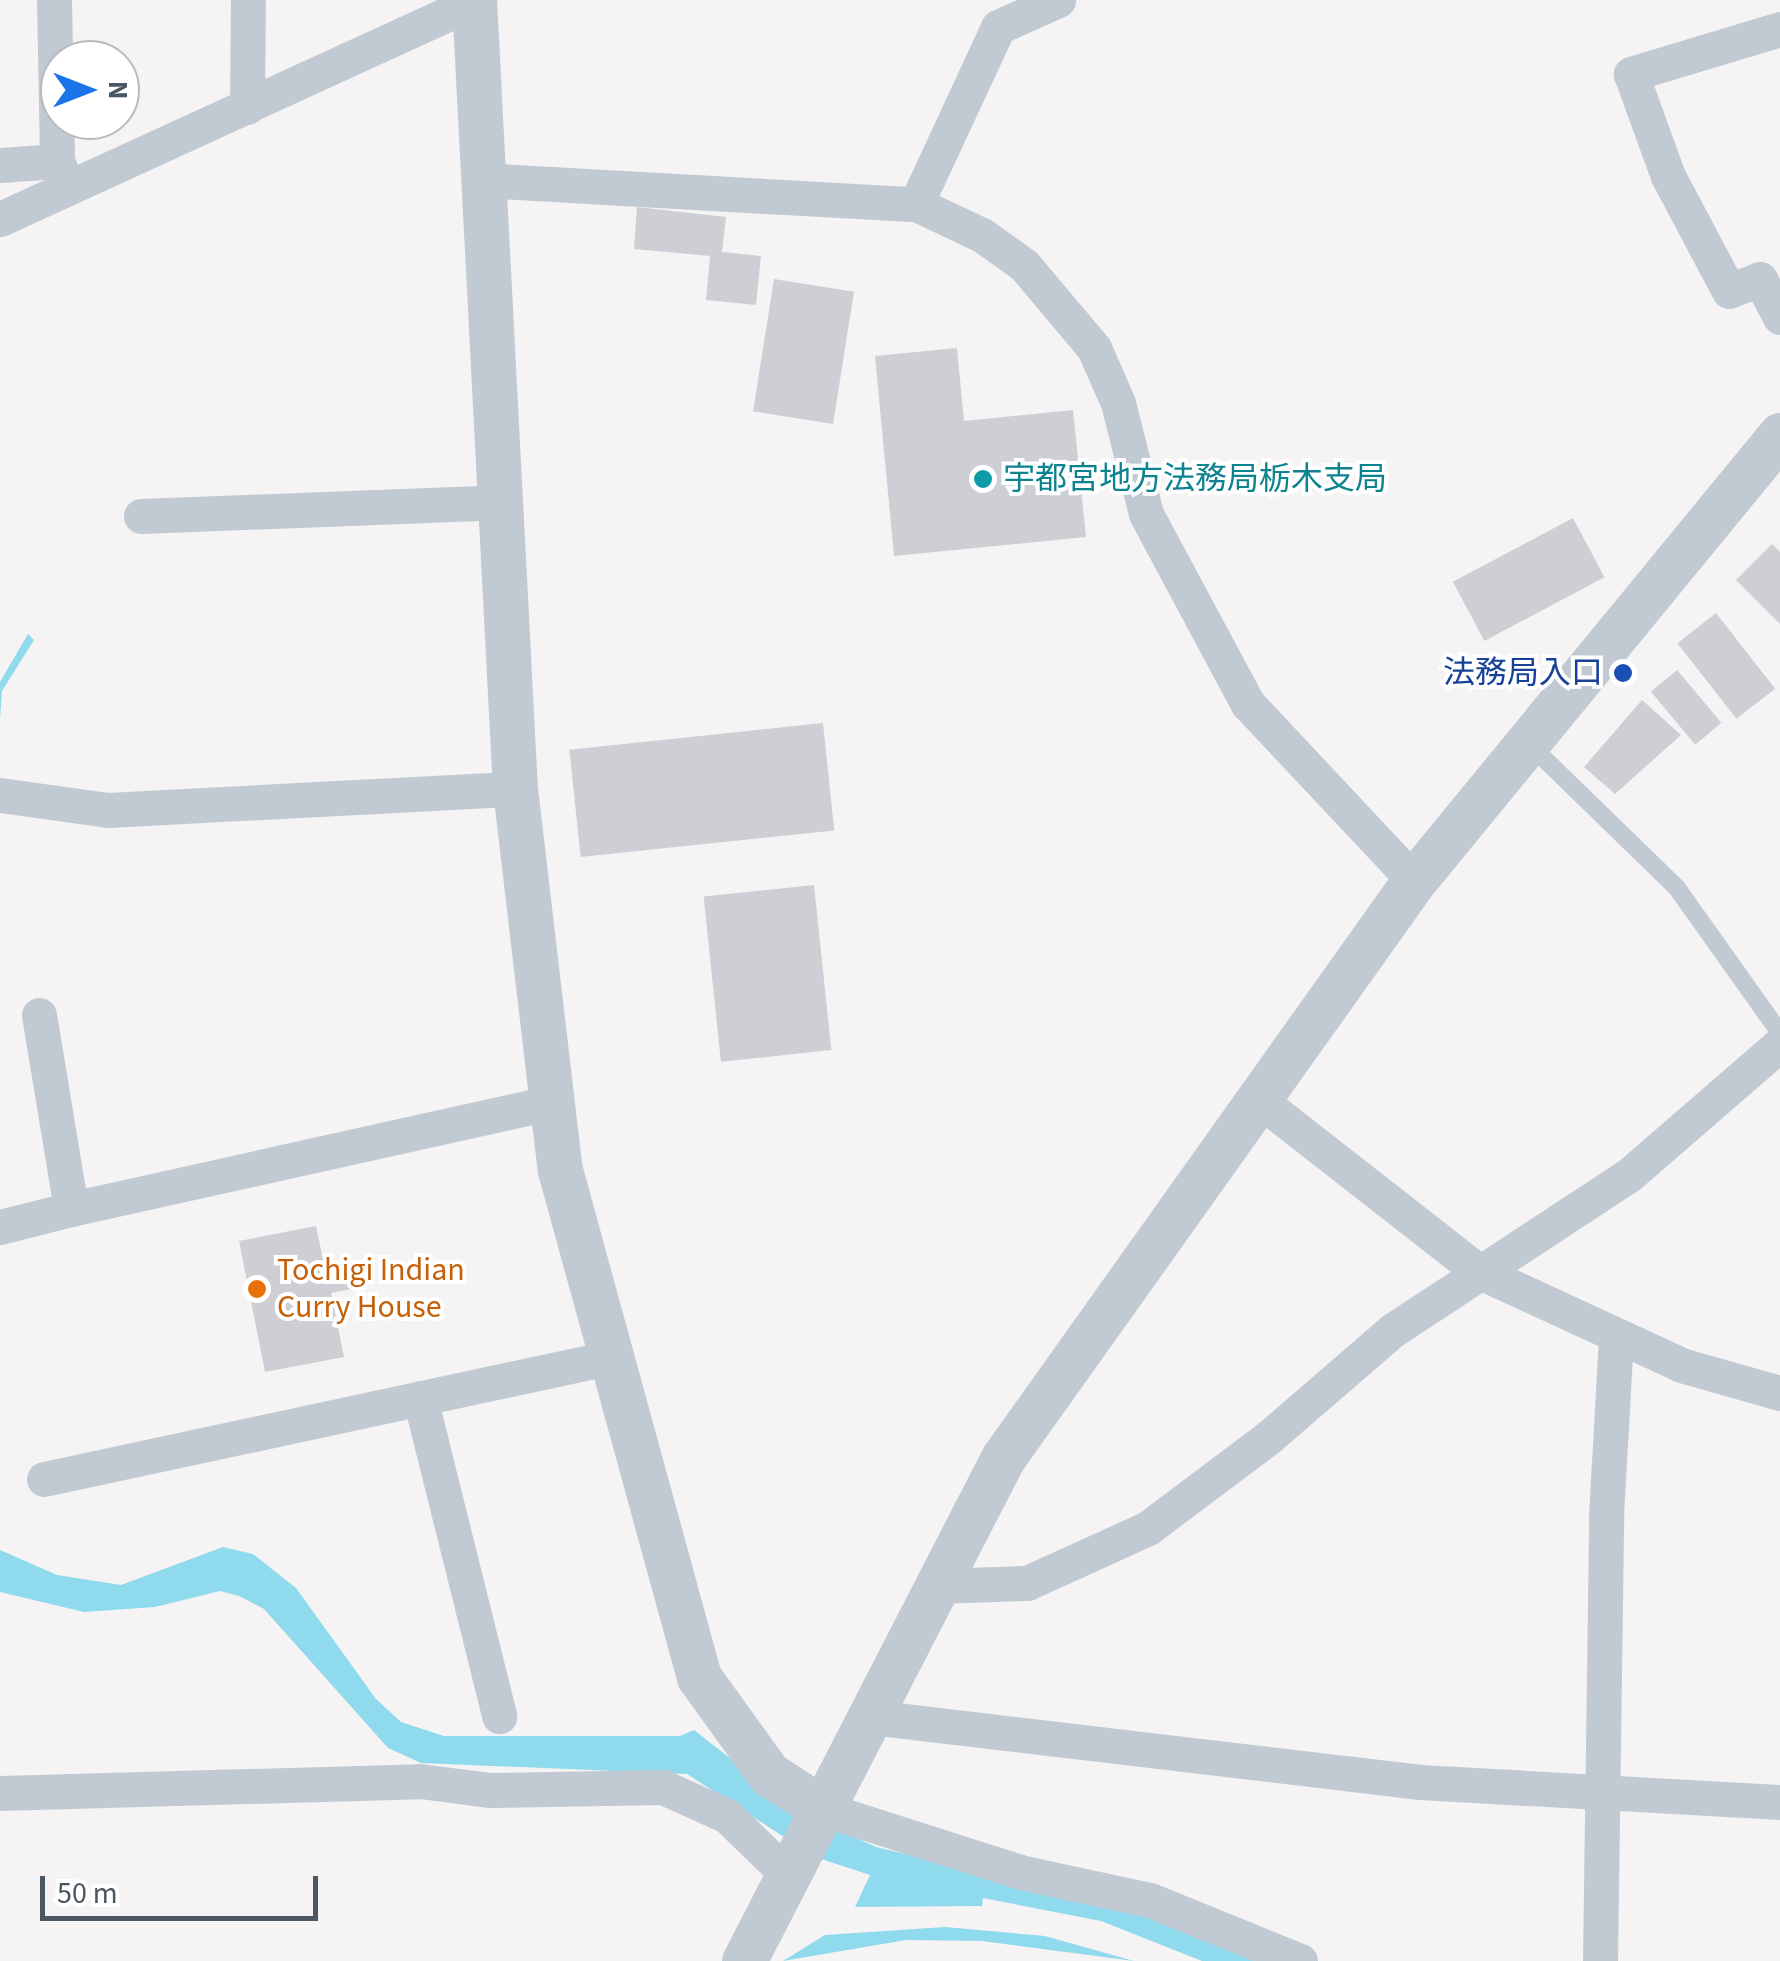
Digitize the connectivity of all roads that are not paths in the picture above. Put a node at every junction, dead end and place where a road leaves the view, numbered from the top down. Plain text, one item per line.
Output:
1 (54, 0) edge
2 (248, 0) edge
3 (475, 0) edge
4 (1058, 0) edge
5 (991, 13) edge
6 (1780, 29) edge
7 (248, 107) junction
8 (0, 165) edge
9 (63, 174) junction
10 (480, 180) junction
11 (916, 204) junction
12 (0, 219) edge
13 (1780, 317) edge
14 (1780, 435) edge
15 (499, 502) junction
16 (142, 516) dead end
17 (1528, 742) junction
18 (516, 789) junction
19 (0, 795) edge
20 (1414, 881) junction
21 (38, 1015) dead end
22 (1780, 1033) edge
23 (1780, 1044) edge
24 (1258, 1100) junction
25 (548, 1104) junction
26 (71, 1209) junction
27 (0, 1227) edge
28 (1478, 1271) junction
29 (1616, 1338) junction
30 (613, 1357) junction
31 (1780, 1393) edge
32 (420, 1398) junction
33 (44, 1479) dead end
34 (936, 1586) junction
35 (499, 1716) dead end
36 (872, 1717) junction
37 (0, 1792) edge
38 (1600, 1796) junction
39 (1780, 1802) edge
40 (824, 1809) junction
41 (789, 1876) junction
42 (744, 1961) edge
43 (1300, 1961) edge
44 (1600, 1961) edge

1 - 9 street
2 - 7 street
3 - 7 street
3 - 10 street
4 - 5 street
5 - 11 street
6 - 13 street
7 - 9 street
8 - 9 street
9 - 12 street
10 - 11 street
10 - 15 street
11 - 20 street
14 - 17 street
15 - 16 street
15 - 18 street
17 - 20 street
17 - 22 lane
18 - 19 street
18 - 25 street
20 - 24 street
21 - 26 street
23 - 28 street
24 - 28 street
24 - 34 street
25 - 26 street
25 - 30 street
26 - 27 street
28 - 29 street
28 - 34 street
29 - 31 street
29 - 38 street
30 - 32 street
30 - 40 street
32 - 33 street
32 - 35 street
34 - 36 street
36 - 38 street
36 - 40 street
37 - 41 street
38 - 39 street
38 - 44 street
40 - 41 street
40 - 43 street
41 - 42 street

